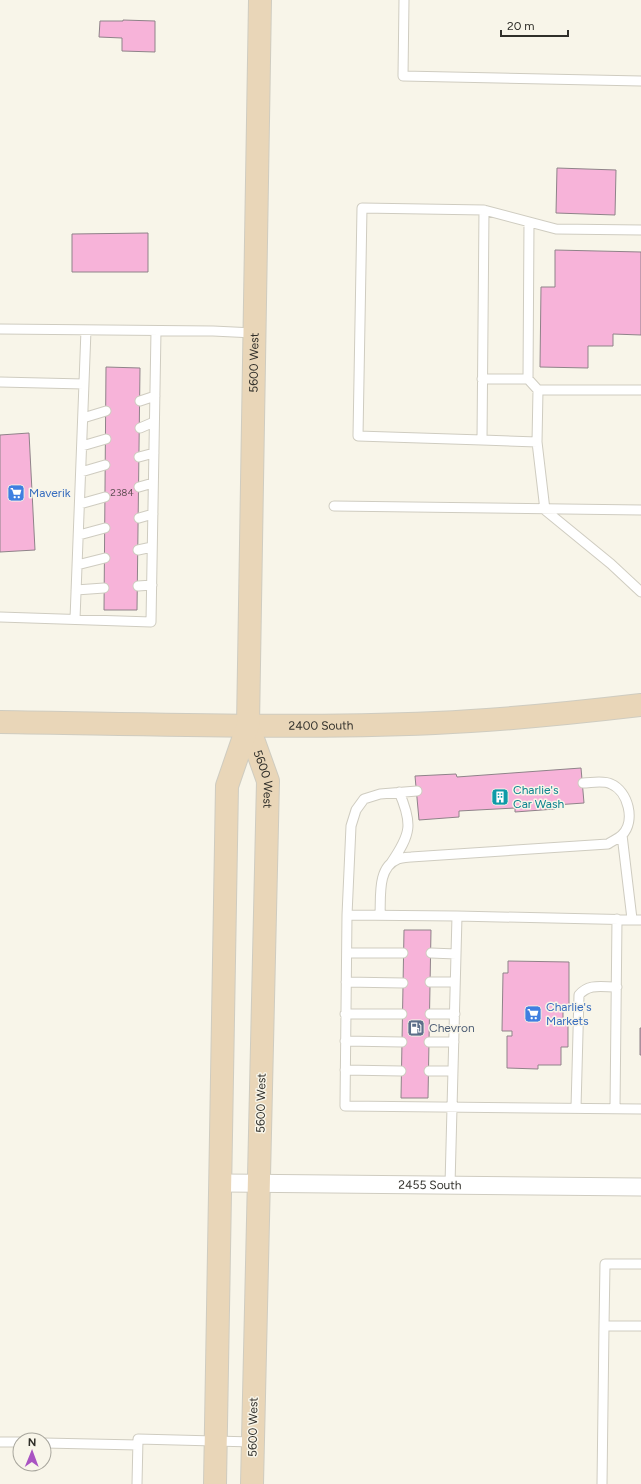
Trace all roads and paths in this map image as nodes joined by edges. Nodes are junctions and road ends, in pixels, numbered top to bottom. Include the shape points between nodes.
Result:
1 (260, 0) edge
2 (404, 0) edge
3 (641, 81) edge
4 (484, 210) junction
5 (529, 222) junction
6 (641, 230) edge
7 (0, 329) edge
8 (86, 330) junction
9 (156, 332) junction
10 (254, 333) junction
11 (482, 379) junction
12 (528, 379) junction
13 (0, 382) edge
14 (84, 384) junction
15 (538, 390) junction
16 (641, 390) edge
17 (155, 396) junction
18 (140, 401) dead end
19 (106, 411) dead end
20 (83, 418) junction
21 (154, 422) junction
22 (140, 428) dead end
23 (106, 439) dead end
24 (482, 440) junction
25 (536, 442) junction
26 (82, 446) junction
27 (154, 453) junction
28 (139, 457) dead end
29 (105, 465) dead end
30 (81, 472) junction
31 (153, 483) junction
32 (139, 487) dead end
33 (105, 497) dead end
34 (80, 504) junction
35 (334, 506) dead end
36 (545, 510) junction
37 (641, 510) edge
38 (153, 514) junction
39 (138, 518) dead end
40 (105, 528) dead end
41 (79, 535) junction
42 (152, 547) junction
43 (138, 550) dead end
44 (105, 558) dead end
45 (77, 565) junction
46 (152, 585) junction
47 (138, 586) dead end
48 (104, 588) dead end
49 (76, 590) junction
50 (641, 592) edge
51 (0, 617) edge
52 (75, 619) junction
53 (641, 705) edge
54 (0, 722) edge
55 (248, 725) junction
56 (583, 783) dead end
57 (417, 791) dead end
58 (399, 792) junction
59 (622, 835) junction
60 (389, 866) junction
61 (347, 915) junction
62 (380, 915) junction
63 (457, 916) junction
64 (617, 919) junction
65 (637, 919) edge
66 (347, 953) junction
67 (403, 953) dead end
68 (431, 953) dead end
69 (456, 954) junction
70 (346, 982) junction
71 (430, 982) dead end
72 (456, 982) junction
73 (403, 983) dead end
74 (617, 988) junction
75 (345, 1014) junction
76 (402, 1014) dead end
77 (430, 1014) dead end
78 (455, 1014) junction
79 (345, 1041) junction
80 (402, 1042) dead end
81 (429, 1042) dead end
82 (454, 1042) junction
83 (345, 1070) junction
84 (401, 1071) dead end
85 (429, 1071) dead end
86 (453, 1071) junction
87 (452, 1108) junction
88 (576, 1108) junction
89 (615, 1108) junction
90 (641, 1109) edge
91 (220, 1183) junction
92 (259, 1183) junction
93 (450, 1185) junction
94 (641, 1187) edge
95 (641, 1264) edge
96 (604, 1326) junction
97 (641, 1326) edge
98 (215, 1441) junction
99 (0, 1442) edge
100 (12, 1442) edge
101 (253, 1442) junction
102 (52, 1443) edge
103 (138, 1445) junction
104 (137, 1484) edge
105 (215, 1484) edge
106 (252, 1484) edge
107 (602, 1484) edge

1 - 10 main road, 5600 West
2 - 3 lane via 403,76
4 - 5 lane
4 - 11 lane
4 - 24 lane via 362,208 358,436
5 - 6 lane via 556,229
5 - 12 lane
7 - 8 lane
8 - 9 lane
8 - 14 lane
9 - 10 lane
9 - 17 lane
10 - 55 main road, 5600 West
11 - 12 lane
11 - 24 lane
12 - 15 lane
13 - 14 lane
14 - 20 lane
15 - 16 lane
15 - 25 lane
17 - 18 lane
17 - 21 lane
19 - 20 lane
20 - 26 lane
21 - 22 lane
21 - 27 lane
23 - 26 lane
24 - 25 lane
25 - 36 lane
26 - 30 lane
27 - 28 lane
27 - 31 lane
29 - 30 lane
30 - 34 lane
31 - 32 lane
31 - 38 lane
33 - 34 lane
34 - 41 lane
35 - 36 lane
36 - 37 lane
36 - 50 lane
38 - 39 lane
38 - 42 lane
40 - 41 lane
41 - 45 lane
42 - 43 lane
42 - 46 lane
44 - 45 lane
45 - 49 lane
46 - 47 lane
46 - 52 lane via 151,622
48 - 49 lane
49 - 52 lane
51 - 52 lane
53 - 55 main road, 2400 South via 436,723
54 - 55 main road, 2400 South
55 - 91 main road, 5600 West via 227,786
55 - 92 main road, 5600 West via 268,781
56 - 59 lane via 611,784 620,791 628,802 629,814
57 - 58 lane
58 - 60 lane via 407,812 408,831 402,847
58 - 61 lane via 364,799 356,810 351,826
59 - 60 lane via 608,844 411,856 398,859
59 - 65 lane
60 - 62 lane via 382,881
61 - 62 lane
61 - 66 lane
62 - 63 lane
63 - 64 lane
63 - 69 lane
64 - 65 lane
64 - 74 lane
66 - 67 lane
66 - 70 lane
68 - 69 lane
69 - 72 lane
70 - 73 lane
70 - 75 lane
71 - 72 lane
72 - 78 lane
74 - 88 lane via 593,987 585,989 579,995
74 - 89 lane
75 - 76 lane
75 - 79 lane
77 - 78 lane
78 - 82 lane
79 - 80 lane
79 - 83 lane
81 - 82 lane
82 - 86 lane
83 - 84 lane
83 - 87 lane via 344,1106
85 - 86 lane
86 - 87 lane
87 - 88 lane
87 - 93 lane
88 - 89 lane
89 - 90 lane
91 - 92 street, 2455 South
91 - 98 main road, 5600 West
92 - 93 street, 2455 South
92 - 101 main road, 5600 West
93 - 94 street, 2455 South
95 - 96 lane via 605,1264
96 - 97 lane
96 - 107 lane
98 - 101 lane
98 - 103 lane via 138,1439
98 - 105 main road, 5600 West
99 - 100 lane
101 - 106 main road, 5600 West
102 - 103 lane
103 - 104 lane

